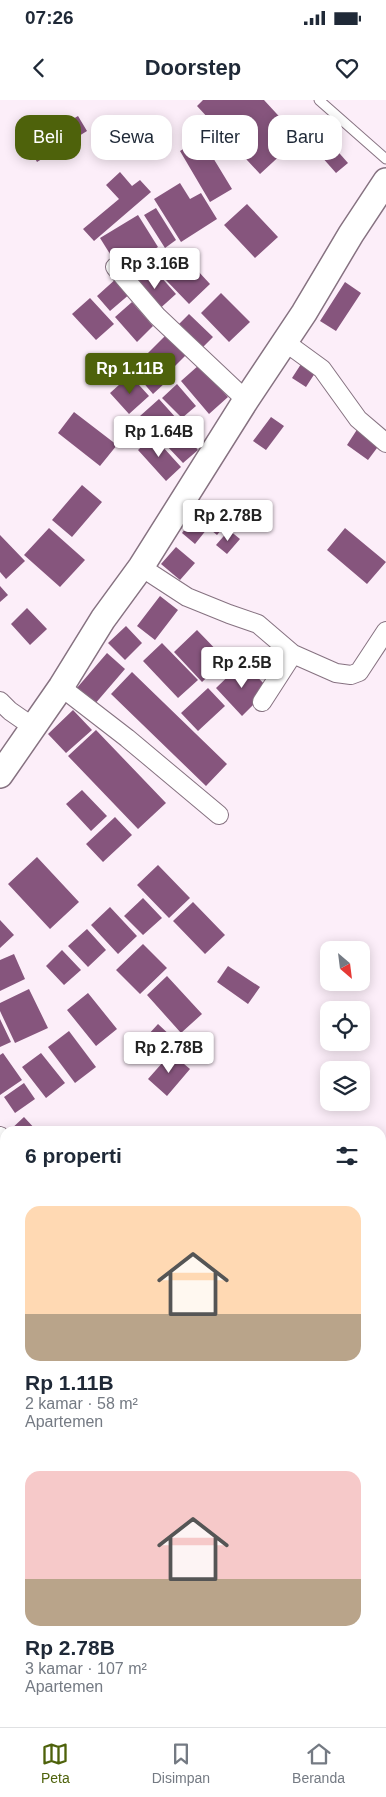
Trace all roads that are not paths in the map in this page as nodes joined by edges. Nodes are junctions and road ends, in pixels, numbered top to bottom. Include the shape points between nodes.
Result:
1 (320, 100) edge
2 (386, 159) edge
3 (386, 181) edge
4 (115, 267) dead end
5 (285, 342) junction
6 (246, 400) junction
7 (386, 442) edge
8 (141, 567) junction
9 (386, 631) edge
10 (294, 654) junction
11 (61, 687) junction
12 (0, 701) edge
13 (262, 702) dead end
14 (33, 727) junction
15 (0, 775) edge
16 (219, 815) dead end

1 - 2 lane
3 - 5 street
4 - 6 street via 156,316
5 - 6 street
5 - 7 street via 322,369 358,419
6 - 8 street
8 - 10 street via 187,597 258,624
8 - 11 street via 103,619
9 - 10 street via 359,672 351,675 336,673
10 - 13 street
11 - 14 street
11 - 16 street
12 - 14 street
14 - 15 street

